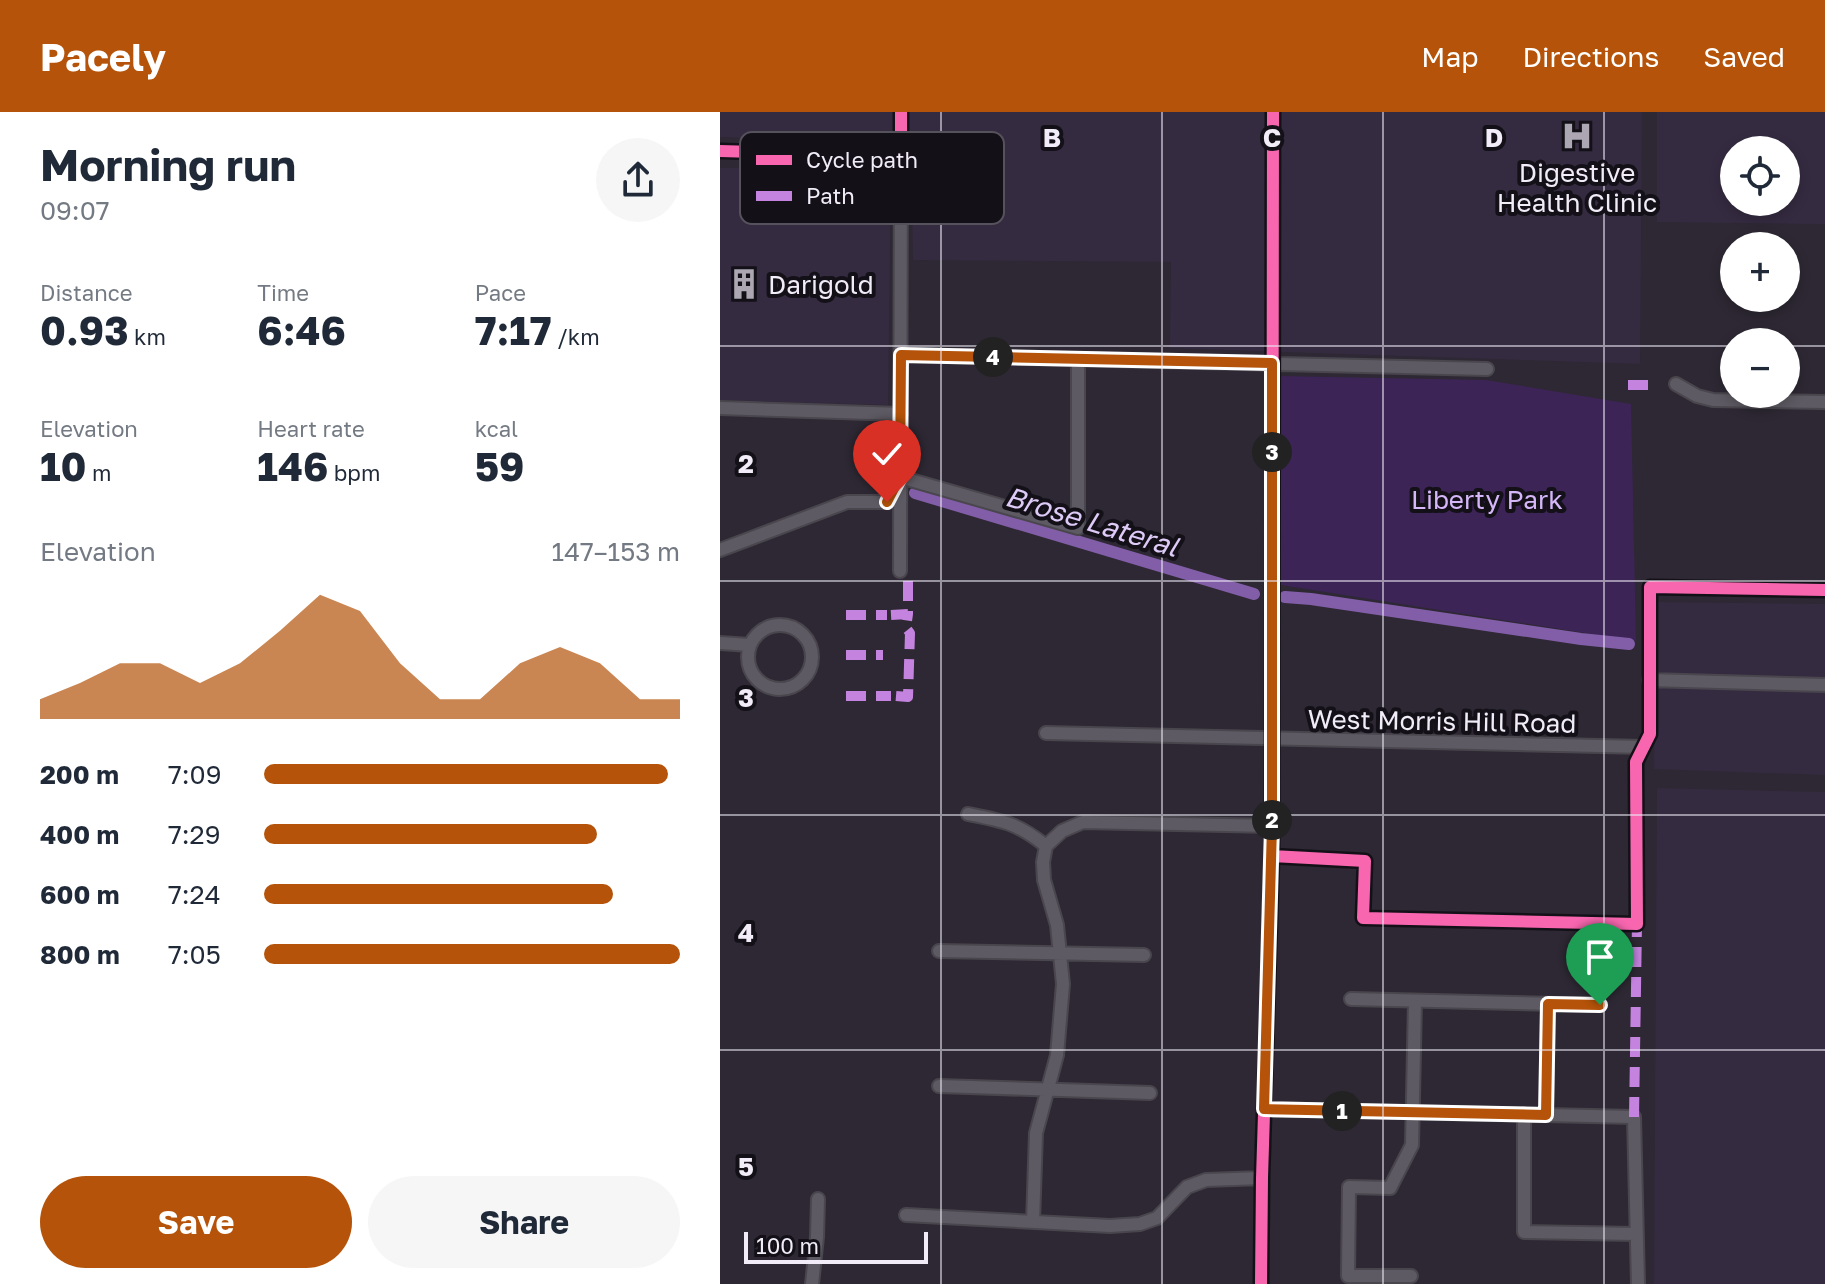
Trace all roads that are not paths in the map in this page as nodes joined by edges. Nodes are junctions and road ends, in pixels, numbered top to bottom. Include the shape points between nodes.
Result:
1 (1273, 112) edge
2 (720, 151) edge
3 (740, 152) edge
4 (901, 224) edge
5 (901, 355) junction
6 (1078, 359) junction
7 (1272, 363) junction
8 (1487, 369) dead end
9 (1676, 384) dead end
10 (1825, 402) edge
11 (720, 408) edge
12 (901, 414) junction
13 (900, 477) junction
14 (720, 550) edge
15 (900, 571) dead end
16 (1825, 590) edge
17 (720, 643) edge
18 (750, 645) junction
19 (1649, 680) junction
20 (1825, 685) edge
21 (1046, 733) dead end
22 (1273, 739) junction
23 (1644, 747) junction
24 (968, 814) dead end
25 (1272, 826) junction
26 (1046, 846) junction
27 (1272, 856) junction
28 (939, 951) dead end
29 (1061, 953) junction
30 (1144, 955) dead end
31 (1351, 999) dead end
32 (1415, 1001) junction
33 (1548, 1004) junction
34 (1600, 1005) dead end
35 (939, 1086) dead end
36 (1047, 1089) junction
37 (1150, 1093) dead end
38 (1264, 1109) junction
39 (1414, 1112) junction
40 (1524, 1114) junction
41 (1546, 1115) junction
42 (1262, 1178) junction
43 (818, 1199) dead end
44 (906, 1215) dead end
45 (1033, 1222) junction
46 (1636, 1234) junction
47 (1411, 1276) dead end
48 (812, 1284) edge
49 (1261, 1284) edge
50 (1638, 1284) edge

1 - 7 street
2 - 3 street
4 - 5 street
5 - 6 street
5 - 12 street
6 - 7 street
6 - 13 street via 1078,528
7 - 8 street
7 - 22 street
9 - 10 street via 1713,400
11 - 12 street
12 - 13 street
13 - 14 street via 887,502 847,502
13 - 15 street
16 - 19 street via 1650,587
17 - 18 street
18 - 18 street via 749,666 761,683 781,689 807,674 810,644 795,628 774,625
19 - 20 street
19 - 23 street via 1650,734
21 - 22 street, West Morris Hill Road
22 - 23 street, West Morris Hill Road
22 - 25 street
23 - 27 street via 1636,762 1637,924 1363,918 1365,861
24 - 26 street via 1007,822
25 - 26 street via 1083,822
25 - 27 street
26 - 29 street via 1044,880
27 - 38 street
28 - 29 street
29 - 30 street
29 - 36 street via 1061,1020
31 - 32 street
32 - 33 street
32 - 39 street
33 - 34 street
33 - 41 street
35 - 36 street
36 - 37 street
36 - 45 street via 1036,1133
38 - 39 street
38 - 42 street
39 - 40 street
39 - 47 street via 1412,1145 1390,1188 1349,1187 1348,1276
40 - 41 street
40 - 46 street via 1524,1232
41 - 46 street via 1634,1117
42 - 45 street via 1215,1179 1187,1187 1157,1218 1140,1224
42 - 49 street
43 - 48 street
44 - 45 street
46 - 50 street

